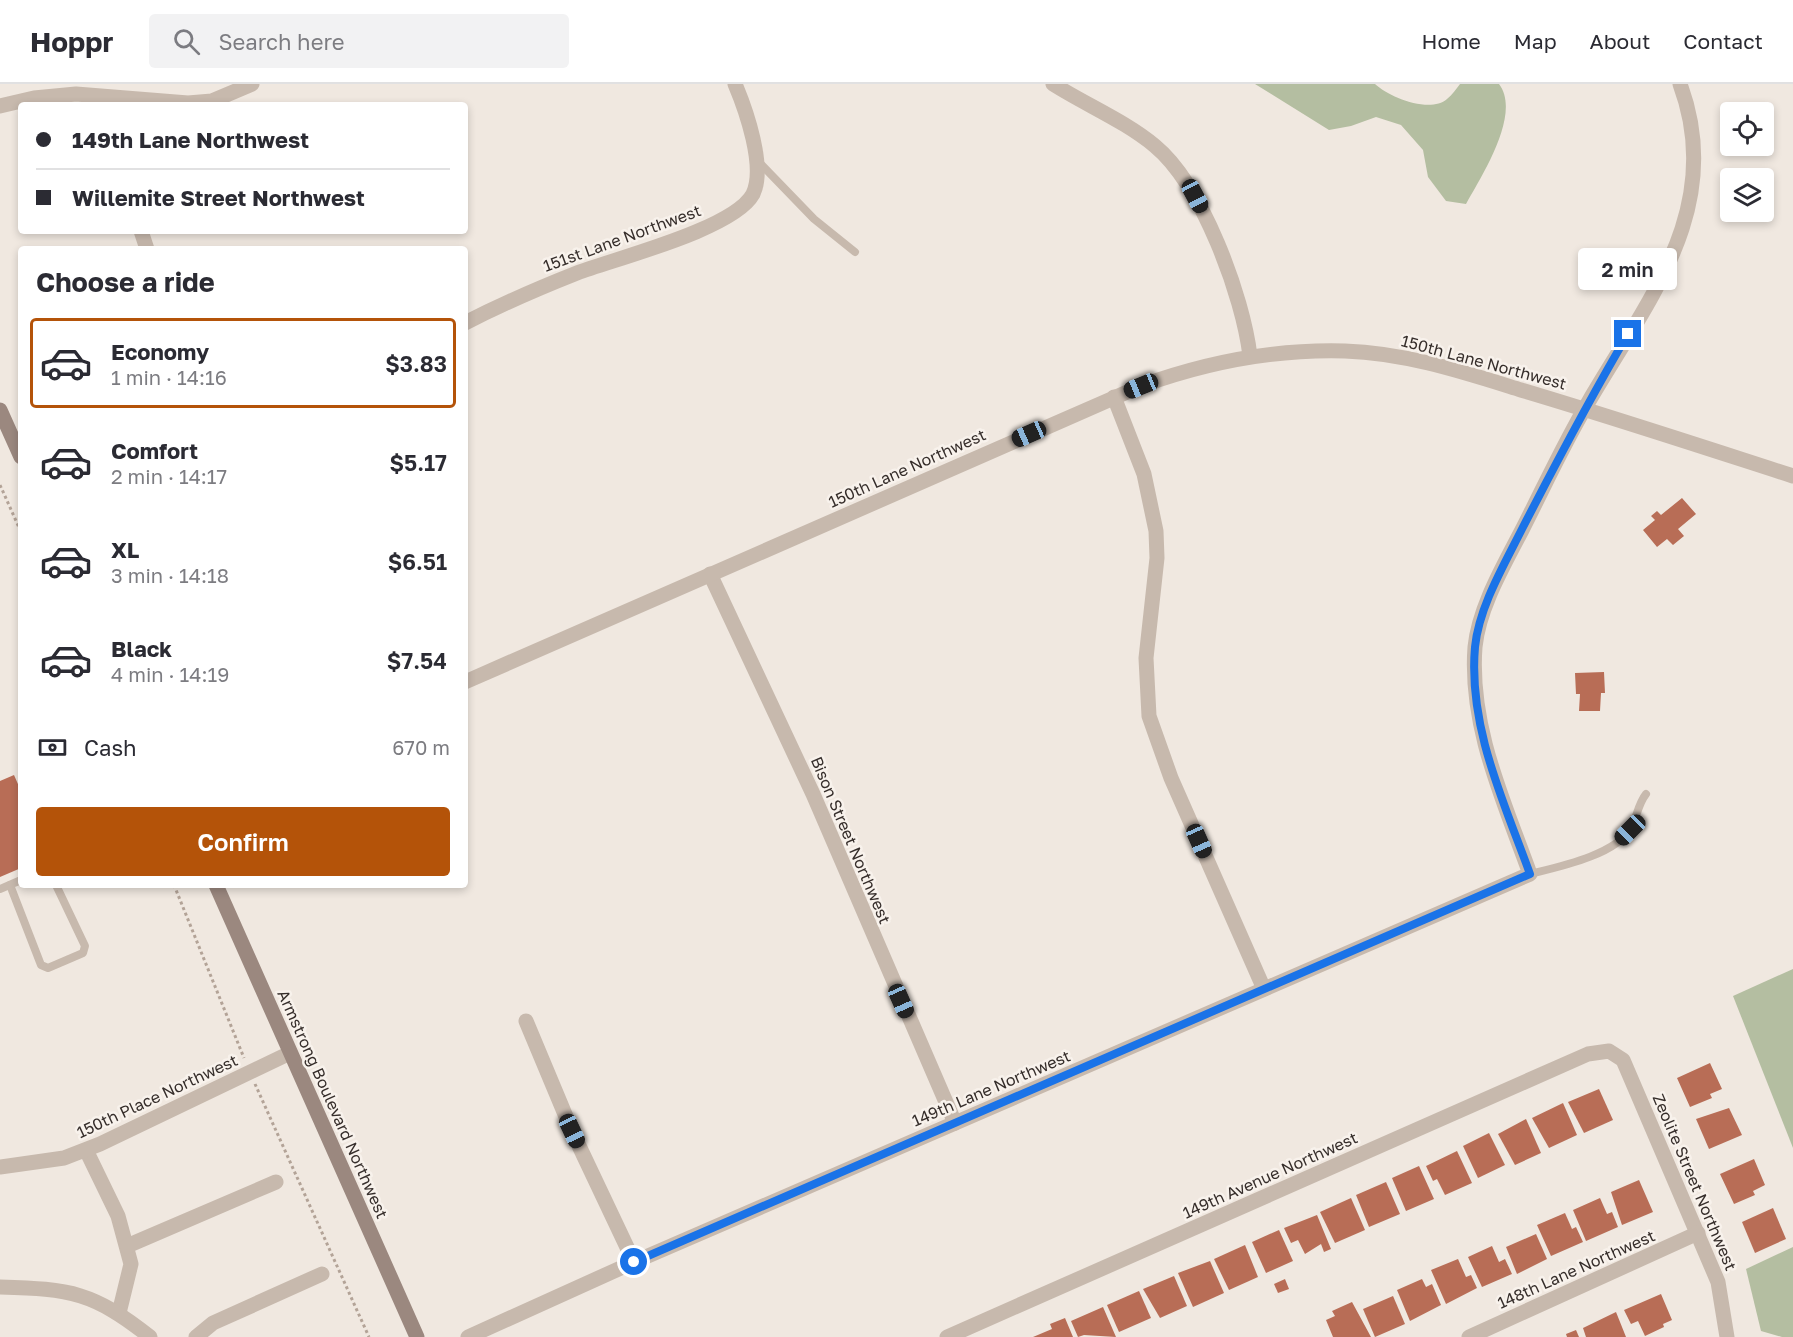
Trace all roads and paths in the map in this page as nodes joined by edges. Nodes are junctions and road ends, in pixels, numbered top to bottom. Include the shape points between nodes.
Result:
1 (252, 84) edge
2 (735, 84) edge
3 (1053, 84) edge
4 (1680, 84) edge
5 (18, 102) edge
6 (20, 102) edge
7 (127, 102) edge
8 (200, 102) edge
9 (0, 106) edge
10 (755, 159) junction
11 (855, 252) dead end
12 (468, 321) edge
13 (1250, 356) junction
14 (1114, 397) junction
15 (1584, 408) junction
16 (0, 410) edge
17 (18, 450) edge
18 (1793, 476) edge
19 (0, 485) edge
20 (18, 525) edge
21 (710, 574) junction
22 (468, 681) edge
23 (1646, 794) dead end
24 (1530, 874) junction
25 (18, 881) edge
26 (10, 885) junction
27 (57, 888) edge
28 (175, 888) edge
29 (217, 888) edge
30 (0, 889) edge
31 (1264, 989) junction
32 (526, 1021) dead end
33 (1609, 1051) joint
34 (290, 1053) junction
35 (250, 1072) junction
36 (955, 1123) junction
37 (86, 1150) junction
38 (0, 1167) edge
39 (276, 1182) dead end
40 (1698, 1233) junction
41 (127, 1246) junction
42 (634, 1262) junction
43 (322, 1274) dead end
44 (0, 1287) edge
45 (119, 1313) junction
46 (150, 1337) edge
47 (196, 1337) edge
48 (369, 1337) edge
49 (417, 1337) edge
50 (468, 1337) edge
51 (946, 1337) edge
52 (1469, 1337) edge
53 (1727, 1337) edge

1 - 8 street
2 - 10 street, 151st Lane Northwest via 743,102
3 - 13 street via 1154,145 1188,183 1218,247 1247,334
4 - 15 street via 1695,151 1686,223 1660,278
5 - 9 street
6 - 7 street via 54,95
10 - 11 lane via 814,219
10 - 12 street, 151st Lane Northwest via 758,177 745,206 703,230 558,281
13 - 14 street, 150th Lane Northwest via 1188,370
13 - 15 street, 150th Lane Northwest via 1345,351 1401,357
14 - 21 street, 150th Lane Northwest
14 - 31 street via 1144,474 1156,531 1157,558 1146,657 1149,716 1171,778
15 - 18 street, 150th Lane Northwest
15 - 24 street via 1510,552 1483,614 1475,646 1482,736
16 - 17 main road
19 - 20 path
21 - 22 street, 150th Lane Northwest
21 - 36 street, Bison Street Northwest via 813,794
23 - 24 lane via 1630,830 1619,841 1587,858
24 - 31 street, 149th Lane Northwest
25 - 26 lane
26 - 27 lane via 41,965 48,968 83,953 85,946
26 - 30 lane
28 - 35 path
29 - 34 main road, Armstrong Boulevard Northwest
31 - 36 street, 149th Lane Northwest
32 - 42 street via 572,1131
33 - 40 street, Zeolite Street Northwest via 1623,1060
33 - 51 street, 149th Avenue Northwest via 1588,1054
34 - 35 street, 150th Place Northwest
34 - 49 main road, Armstrong Boulevard Northwest
35 - 37 street, 150th Place Northwest
35 - 48 path
36 - 42 street, 149th Lane Northwest
37 - 38 street, 150th Place Northwest via 56,1160
37 - 41 street via 118,1215
39 - 41 street
40 - 52 street, 148th Lane Northwest
40 - 53 street, Zeolite Street Northwest via 1718,1282
41 - 45 street via 131,1264
42 - 50 street, 149th Lane Northwest
43 - 47 street via 213,1323
44 - 45 street via 77,1293
45 - 46 street

